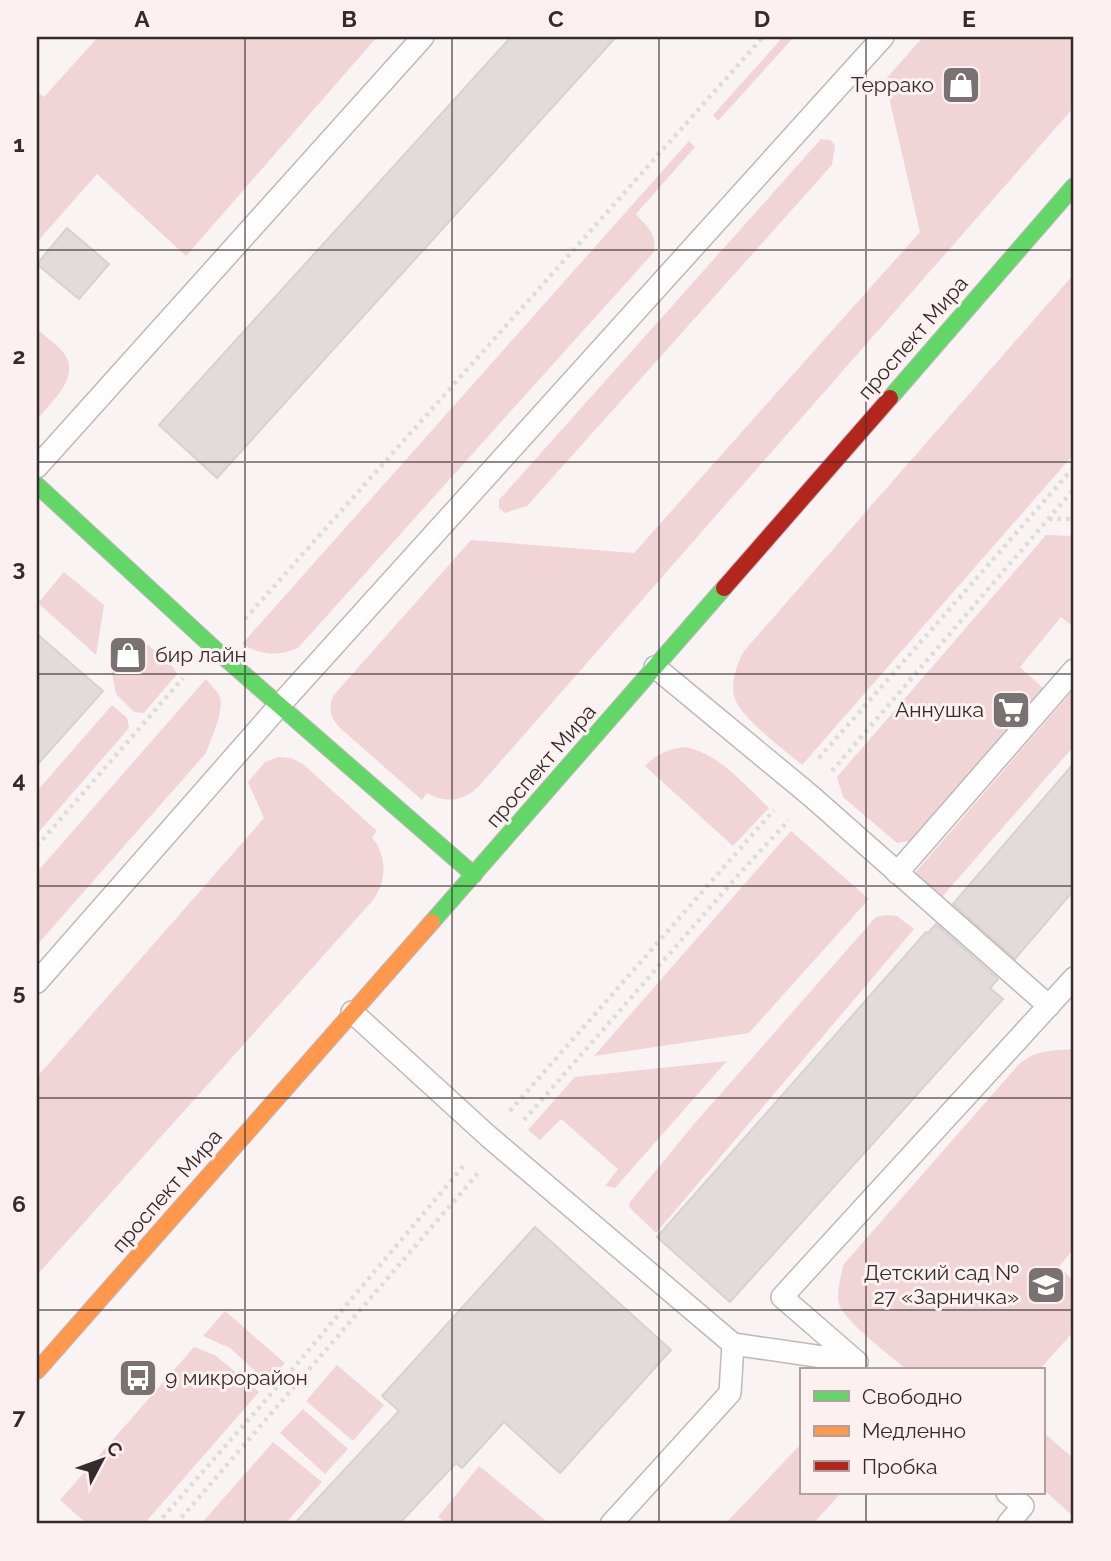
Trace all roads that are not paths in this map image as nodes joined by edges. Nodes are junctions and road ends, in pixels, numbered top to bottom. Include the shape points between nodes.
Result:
1 (423, 37) edge
2 (883, 37) edge
3 (1074, 186) edge
4 (37, 467) edge
5 (37, 485) edge
6 (655, 667) junction
7 (1074, 670) edge
8 (279, 706) junction
9 (897, 873) junction
10 (474, 875) junction
11 (1074, 978) edge
12 (37, 982) edge
13 (1049, 1006) junction
14 (352, 1012) junction
15 (733, 1345) junction
16 (862, 1366) edge
17 (37, 1371) edge
18 (1008, 1494) edge
19 (611, 1524) edge
20 (1008, 1524) edge

1 - 4 lane
2 - 8 lane
3 - 6 main road, проспект Мира
5 - 8 main road
6 - 9 lane
6 - 10 main road, проспект Мира
7 - 9 lane
8 - 10 main road
8 - 12 lane
9 - 13 lane
10 - 14 main road, проспект Мира
11 - 13 lane
13 - 16 lane via 782,1297
14 - 15 lane via 494,1141
14 - 17 main road, проспект Мира
15 - 16 lane
15 - 19 lane via 730,1392
18 - 20 lane via 1023,1506

